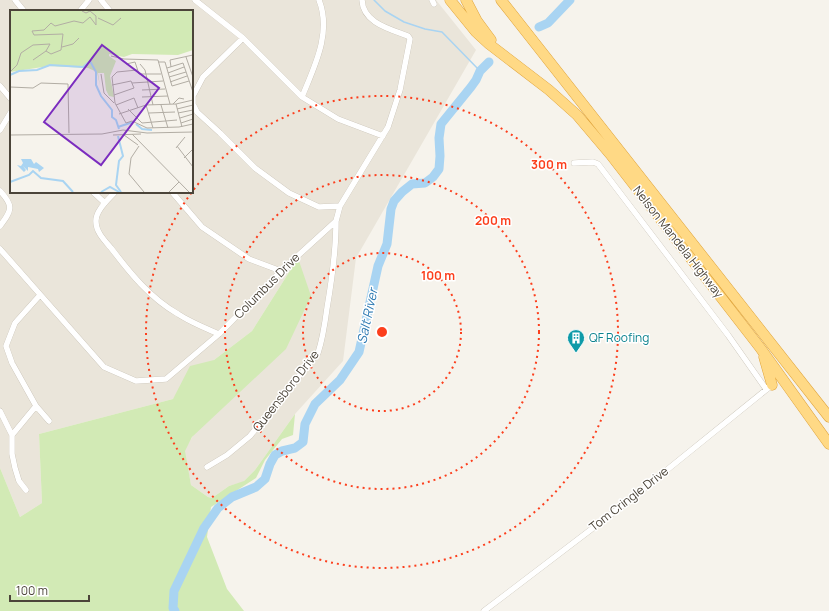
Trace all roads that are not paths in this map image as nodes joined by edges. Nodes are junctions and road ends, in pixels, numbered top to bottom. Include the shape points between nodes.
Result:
1 (15, 0) edge
2 (89, 0) edge
3 (101, 0) edge
4 (195, 0) edge
5 (319, 0) edge
6 (362, 0) edge
7 (450, 0) edge
8 (466, 0) edge
9 (501, 0) edge
10 (509, 0) edge
11 (23, 10) edge
12 (81, 10) edge
13 (109, 10) edge
14 (525, 30) junction
15 (243, 38) junction
16 (508, 58) junction
17 (0, 86) edge
18 (10, 98) edge
19 (302, 98) junction
20 (10, 114) edge
21 (0, 130) edge
22 (383, 136) junction
23 (574, 163) dead end
24 (0, 191) edge
25 (94, 193) edge
26 (114, 193) edge
27 (173, 193) edge
28 (105, 203) junction
29 (340, 206) junction
30 (336, 221) junction
31 (0, 226) edge
32 (0, 250) edge
33 (280, 271) junction
34 (40, 295) junction
35 (218, 334) junction
36 (0, 343) edge
37 (6, 346) junction
38 (761, 349) junction
39 (769, 387) junction
40 (36, 406) junction
41 (0, 411) edge
42 (829, 417) edge
43 (49, 422) dead end
44 (12, 435) junction
45 (829, 444) edge
46 (207, 467) dead end
47 (26, 490) dead end
48 (484, 611) edge

1 - 11 street
2 - 12 street
3 - 13 street
4 - 15 street
5 - 19 street via 323,10 324,33 317,60
6 - 22 street via 366,14 384,28 410,39 400,90
7 - 16 highway via 476,32
8 - 16 highway via 480,26
9 - 14 highway
10 - 14 highway
14 - 42 highway, Nelson Mandela Highway
15 - 19 street
15 - 29 street via 203,77 193,96 197,112 255,168 289,193 319,207
16 - 38 highway, Nelson Mandela Highway via 577,114
17 - 18 street
19 - 22 street via 338,119
20 - 21 street
22 - 29 street
23 - 39 street via 598,164
24 - 31 street via 11,206 9,214
25 - 28 street
26 - 28 street
27 - 33 street via 202,228 249,259
28 - 35 street via 95,221 96,227 125,266 153,296 177,314
29 - 30 street
30 - 33 street, Columbus Drive
30 - 46 street, Queensboro Drive via 331,287 318,353 250,436 228,455
32 - 34 street, Columbus Drive
33 - 35 street, Columbus Drive
34 - 35 street, Columbus Drive via 104,367 136,381 166,379
34 - 37 street via 15,323
36 - 37 street
37 - 40 street via 12,363
38 - 39 highway
38 - 45 highway, Nelson Mandela Highway
39 - 48 street, Tom Cringle Drive via 631,499
40 - 43 street
40 - 44 street
41 - 44 street
44 - 47 street via 15,468 19,481

